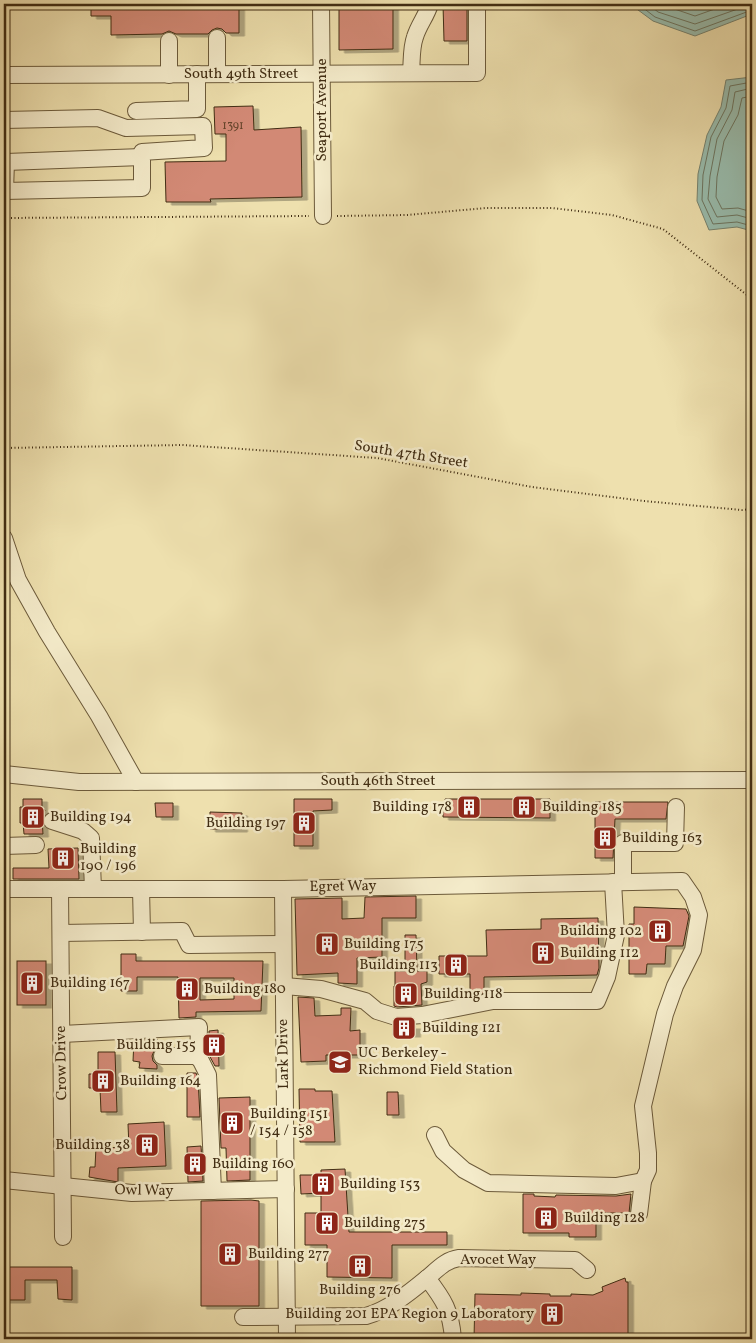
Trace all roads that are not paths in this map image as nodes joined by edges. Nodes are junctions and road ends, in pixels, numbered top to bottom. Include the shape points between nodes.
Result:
1 (321, 4) edge
2 (430, 4) edge
3 (477, 4) edge
4 (217, 38) dead end
5 (169, 41) dead end
6 (411, 73) junction
7 (169, 74) junction
8 (197, 74) junction
9 (217, 74) junction
10 (322, 74) junction
11 (4, 75) edge
12 (136, 111) dead end
13 (4, 120) edge
14 (142, 157) junction
15 (4, 191) edge
16 (322, 216) road end
17 (4, 538) edge
18 (4, 774) edge
19 (752, 780) edge
20 (136, 782) junction
21 (676, 807) dead end
22 (52, 821) dead end
23 (36, 845) dead end
24 (4, 846) edge
25 (618, 882) junction
26 (283, 888) junction
27 (4, 889) edge
28 (60, 889) junction
29 (93, 889) junction
30 (140, 889) junction
31 (142, 932) junction
32 (61, 933) junction
33 (283, 944) junction
34 (284, 986) junction
35 (62, 1034) junction
36 (162, 1056) dead end
37 (198, 1058) junction
38 (435, 1135) dead end
39 (4, 1180) edge
40 (643, 1181) junction
41 (63, 1186) junction
42 (286, 1189) junction
43 (212, 1191) junction
44 (639, 1214) dead end
45 (62, 1237) dead end
46 (587, 1270) dead end
47 (427, 1278) junction
48 (243, 1317) dead end
49 (287, 1318) junction
50 (287, 1339) edge
51 (454, 1339) edge

1 - 10 street, Seaport Avenue
2 - 6 street via 412,47
3 - 6 street, South 49th Street via 477,73
4 - 9 street
5 - 7 street
6 - 10 street, South 49th Street
7 - 8 street, South 49th Street
7 - 11 street, South 49th Street
8 - 9 street, South 49th Street
8 - 12 street via 197,109
9 - 10 street, South 49th Street
10 - 16 street, Seaport Avenue
13 - 14 street via 98,118 126,128 203,126 204,148 142,152
14 - 15 street via 6,162
14 - 15 street via 142,188
17 - 20 street via 18,580
18 - 20 street, South 46th Street via 79,782
19 - 20 street, South 46th Street
21 - 25 street via 675,843 623,843
22 - 29 street via 83,831 91,838
23 - 24 street
25 - 26 street, Egret Way
25 - 34 street via 616,935 607,977 597,1001 493,1001 422,1016 396,1017 377,1011 365,1001 321,989
25 - 40 street, Egret Way via 682,881 693,897 699,915 693,950 665,1014 643,1106 648,1153 648,1170
26 - 30 street, Egret Way
26 - 33 street, Lark Drive
27 - 28 street, Egret Way
28 - 29 street, Egret Way
28 - 32 street, Crow Drive
29 - 30 street, Egret Way
30 - 31 street
31 - 32 street
31 - 33 street via 182,931 189,945
32 - 35 street, Crow Drive
33 - 34 street, Lark Drive
34 - 42 street, Lark Drive
35 - 37 street via 199,1027
35 - 41 street, Crow Drive
36 - 37 street via 190,1055
37 - 43 street via 208,1075
38 - 40 street via 443,1151 464,1170 488,1183 616,1186
39 - 41 street, Owl Way
40 - 44 street
41 - 43 street, Owl Way via 132,1193
41 - 45 street, Crow Drive
42 - 43 street, Owl Way
42 - 49 street, Lark Drive
46 - 47 street, Avocet Way via 575,1260 460,1258 443,1264
47 - 49 street, Avocet Way via 389,1305 366,1316
47 - 51 street via 444,1300
48 - 49 street, Avocet Way
49 - 50 street, Lark Drive

